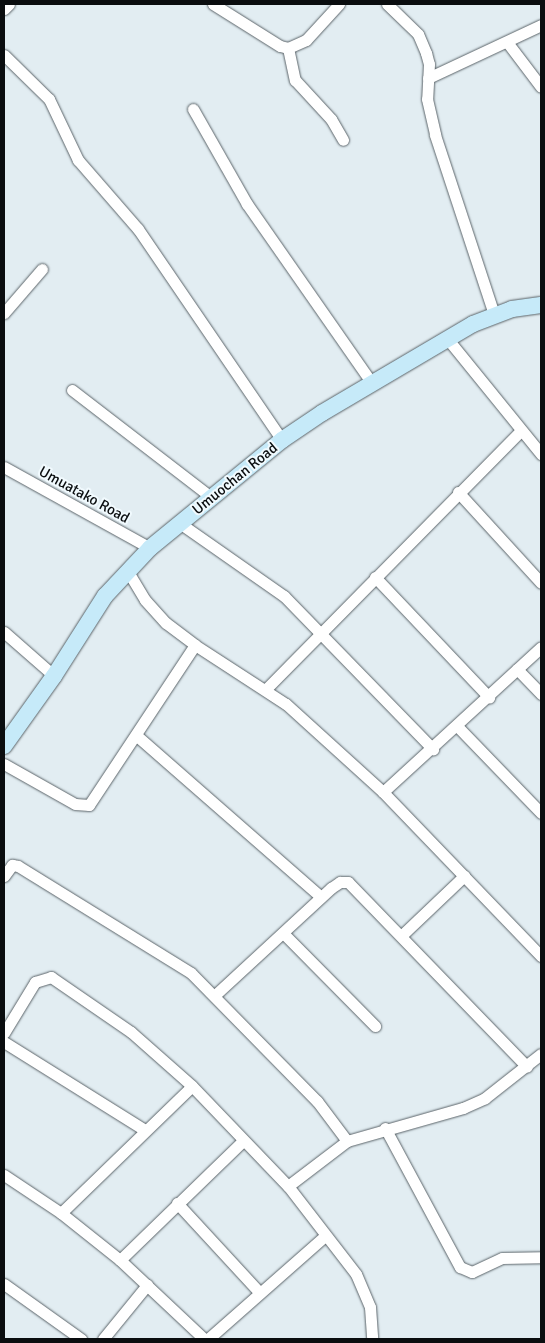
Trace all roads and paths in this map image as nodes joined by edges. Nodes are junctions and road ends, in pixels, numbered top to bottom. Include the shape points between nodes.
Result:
1 (9, 4) edge
2 (213, 4) edge
3 (339, 4) edge
4 (387, 4) edge
5 (4, 9) edge
6 (541, 25) edge
7 (507, 42) junction
8 (288, 48) junction
9 (4, 55) edge
10 (428, 78) junction
11 (541, 87) edge
12 (193, 109) dead end
13 (343, 140) dead end
14 (42, 269) dead end
15 (541, 305) edge
16 (4, 313) edge
17 (494, 314) junction
18 (446, 337) junction
19 (372, 383) junction
20 (72, 390) dead end
21 (521, 430) junction
22 (282, 440) junction
23 (541, 454) edge
24 (4, 468) edge
25 (458, 492) junction
26 (212, 498) junction
27 (180, 524) junction
28 (150, 548) junction
29 (127, 570) junction
30 (375, 577) junction
31 (541, 583) edge
32 (4, 632) edge
33 (321, 632) junction
34 (195, 645) junction
35 (541, 647) edge
36 (517, 669) junction
37 (54, 676) junction
38 (266, 689) junction
39 (541, 694) edge
40 (489, 697) junction
41 (457, 726) junction
42 (137, 736) junction
43 (4, 746) edge
44 (433, 749) junction
45 (4, 764) edge
46 (383, 792) junction
47 (541, 813) edge
48 (4, 876) edge
49 (464, 876) junction
50 (321, 897) junction
51 (282, 933) junction
52 (402, 935) junction
53 (541, 956) edge
54 (215, 995) junction
55 (375, 1026) dead end
56 (4, 1034) edge
57 (4, 1042) edge
58 (541, 1054) edge
59 (527, 1067) junction
60 (192, 1086) junction
61 (385, 1128) junction
62 (145, 1130) junction
63 (242, 1141) junction
64 (346, 1141) junction
65 (4, 1175) edge
66 (288, 1186) junction
67 (177, 1204) junction
68 (61, 1213) junction
69 (325, 1236) junction
70 (541, 1257) edge
71 (120, 1260) junction
72 (4, 1284) edge
73 (147, 1285) junction
74 (260, 1293) junction
75 (81, 1339) edge
76 (103, 1339) edge
77 (206, 1339) edge
78 (372, 1339) edge

1 - 5 street
2 - 8 street
3 - 8 street via 306,40
4 - 10 street via 418,34 429,64
6 - 7 street
7 - 10 street
7 - 11 street
8 - 13 street via 295,80 331,119
9 - 22 street via 49,99 78,160 138,229
10 - 17 street via 427,99 435,136
12 - 19 street via 247,204
14 - 16 street
15 - 17 street, Umuochan Road
17 - 18 street, Umuochan Road
18 - 19 street, Umuochan Road
18 - 21 street
19 - 22 street, Umuochan Road
20 - 26 street
21 - 23 street
21 - 25 street
22 - 26 street, Umuochan Road
24 - 28 street, Umuatako Road
25 - 30 street
25 - 31 street
26 - 27 street, Umuochan Road
27 - 28 street, Umuochan Road
27 - 33 street via 284,596
28 - 29 street, Umuochan Road
29 - 34 street via 145,600
29 - 37 street, Umuochan Road via 105,596
30 - 33 street
30 - 40 street
32 - 37 street
33 - 38 street
33 - 44 street
34 - 38 street
34 - 42 street
35 - 36 street
36 - 39 street
36 - 40 street
37 - 43 street, Umuochan Road
38 - 46 street
40 - 41 street
41 - 44 street
41 - 47 street
42 - 45 street via 88,804 82,806
42 - 50 street
44 - 46 street
46 - 49 street
48 - 54 street via 12,866 18,866 167,956
49 - 52 street
49 - 53 street
50 - 51 street
50 - 52 street via 340,882 348,882
51 - 54 street
51 - 55 street
52 - 59 street
54 - 64 street via 317,1101
56 - 60 street via 35,982 50,977 131,1032
57 - 62 street
58 - 59 street
59 - 61 street via 485,1098 463,1108
60 - 62 street
60 - 63 street
61 - 64 street
61 - 70 street via 460,1267 472,1272 502,1258
62 - 68 street
63 - 66 street
63 - 67 street
64 - 66 street
65 - 68 street
66 - 69 street
67 - 71 street
67 - 74 street
68 - 71 street
69 - 74 street
69 - 78 street via 365,1290 370,1307
71 - 73 street
72 - 75 street
73 - 76 street
73 - 77 street
74 - 77 street

